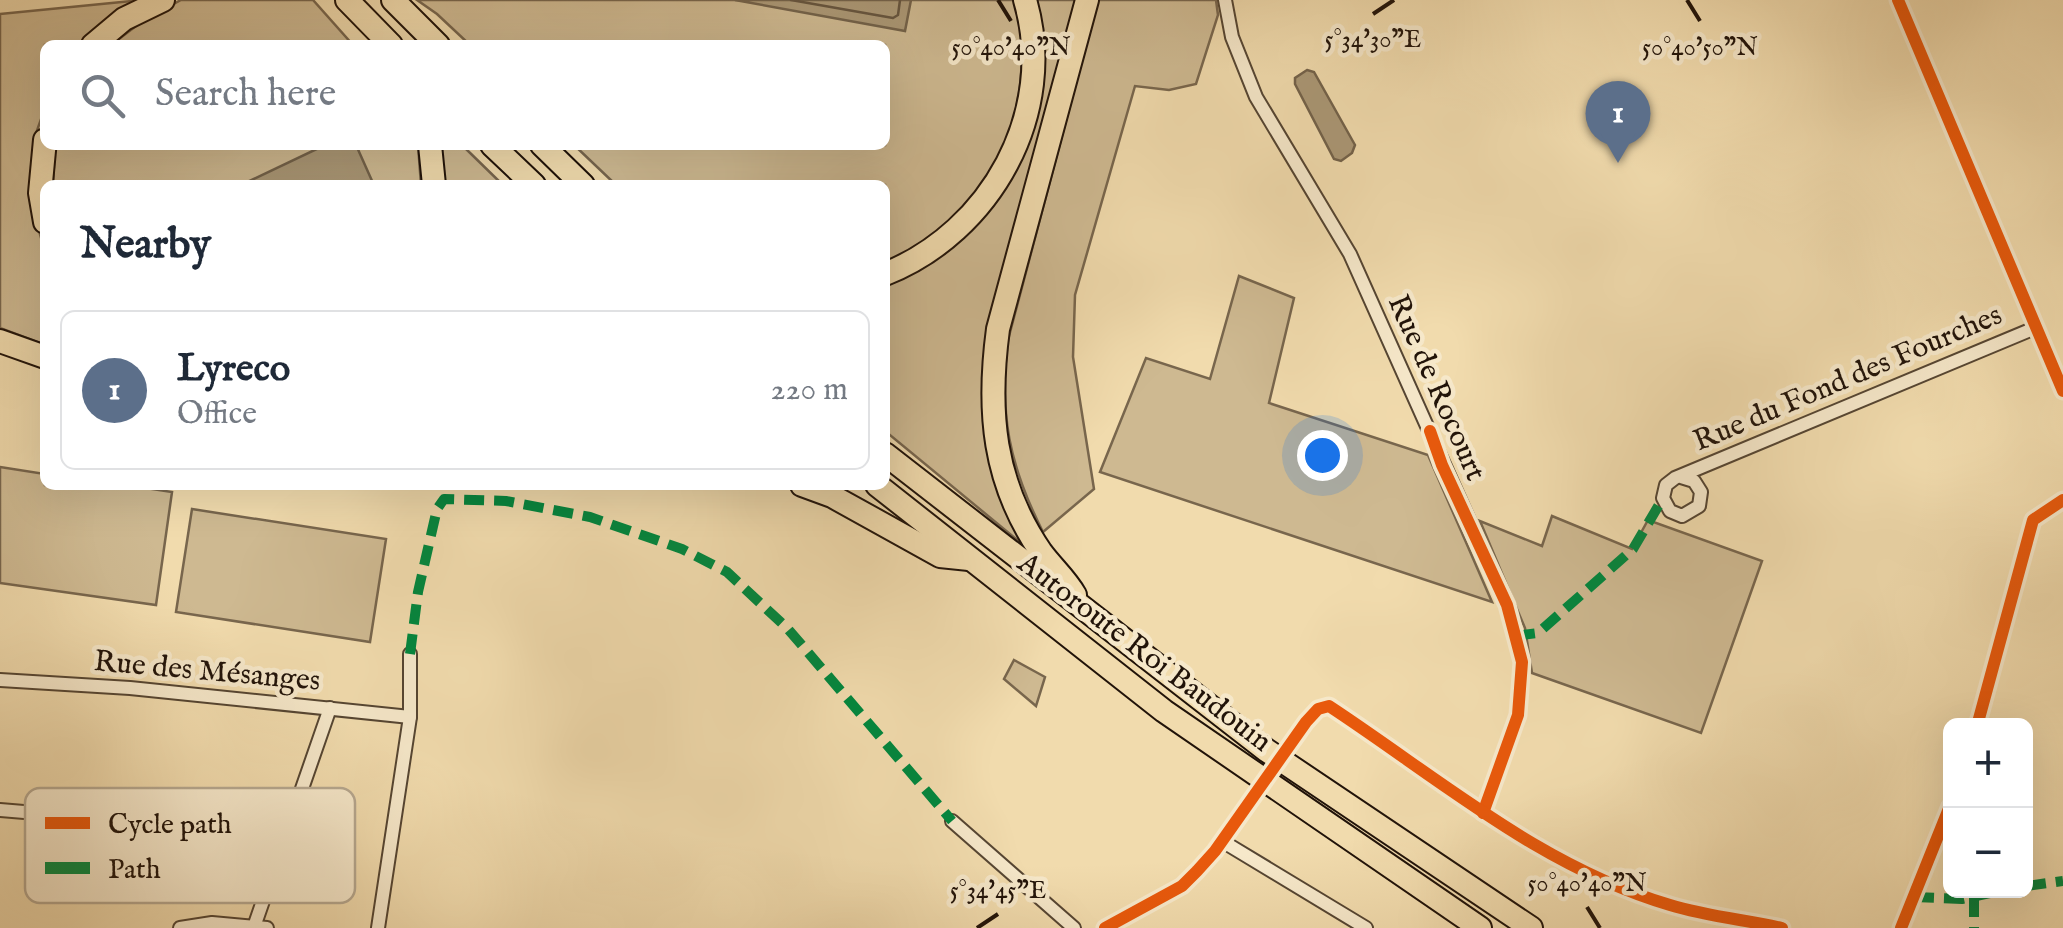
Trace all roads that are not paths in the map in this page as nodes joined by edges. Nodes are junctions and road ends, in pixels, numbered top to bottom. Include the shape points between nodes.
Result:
1 (163, 0) edge
2 (348, 0) edge
3 (393, 0) edge
4 (1025, 0) edge
5 (1087, 0) edge
6 (1225, 0) edge
7 (1898, 0) edge
8 (99, 40) edge
9 (383, 40) edge
10 (433, 40) edge
11 (44, 150) edge
12 (430, 150) edge
13 (497, 150) edge
14 (547, 150) edge
15 (41, 180) edge
16 (434, 180) edge
17 (529, 180) edge
18 (578, 180) edge
19 (890, 272) edge
20 (2035, 328) junction
21 (0, 341) edge
22 (40, 355) edge
23 (2063, 391) edge
24 (890, 458) edge
25 (1681, 477) dead end
26 (816, 490) edge
27 (883, 490) edge
28 (2063, 500) edge
29 (2033, 520) dead end
30 (968, 559) junction
31 (2009, 610) dead end
32 (1088, 614) junction
33 (410, 654) dead end
34 (0, 680) edge
35 (330, 708) junction
36 (410, 717) junction
37 (1979, 718) edge
38 (301, 788) edge
39 (1949, 808) edge
40 (0, 810) edge
41 (25, 812) edge
42 (1483, 814) junction
43 (952, 821) dead end
44 (1222, 841) junction
45 (260, 926) edge
46 (180, 928) edge
47 (378, 928) edge
48 (1074, 928) edge
49 (1105, 928) edge
50 (1366, 928) edge
51 (1480, 928) edge
52 (1531, 928) edge
53 (1782, 928) edge
54 (1901, 928) edge

1 - 8 highway
2 - 9 highway
3 - 10 highway
4 - 19 highway via 1032,86 1009,162 988,198 951,236
5 - 32 highway via 998,330 991,382 996,439 1018,510
6 - 42 street, Rue de Rocourt via 1256,97 1350,254 1507,605 1522,662 1518,715
7 - 20 street, Rue du Fond des Fourches
11 - 15 highway
12 - 16 highway
13 - 17 highway
14 - 18 highway
20 - 23 street, Rue du Fond des Fourches
20 - 25 street, Rue du Fond des Fourches
21 - 22 highway
24 - 32 highway, Autoroute Roi Baudouin
26 - 30 highway via 940,556
27 - 30 highway, Autoroute Roi Baudouin
28 - 29 street
30 - 51 highway, Autoroute Roi Baudouin via 1164,711
31 - 37 street
32 - 52 highway, Autoroute Roi Baudouin via 1266,750
33 - 36 street
34 - 35 street, Rue des Mésanges
35 - 36 street, Rue des Mésanges
35 - 38 street
36 - 47 street
39 - 54 street
40 - 41 street
42 - 44 street, bridge via 1330,706 1306,722
42 - 53 street via 1563,862 1671,906
43 - 48 street
44 - 49 street via 1182,886
44 - 50 street
45 - 46 street

